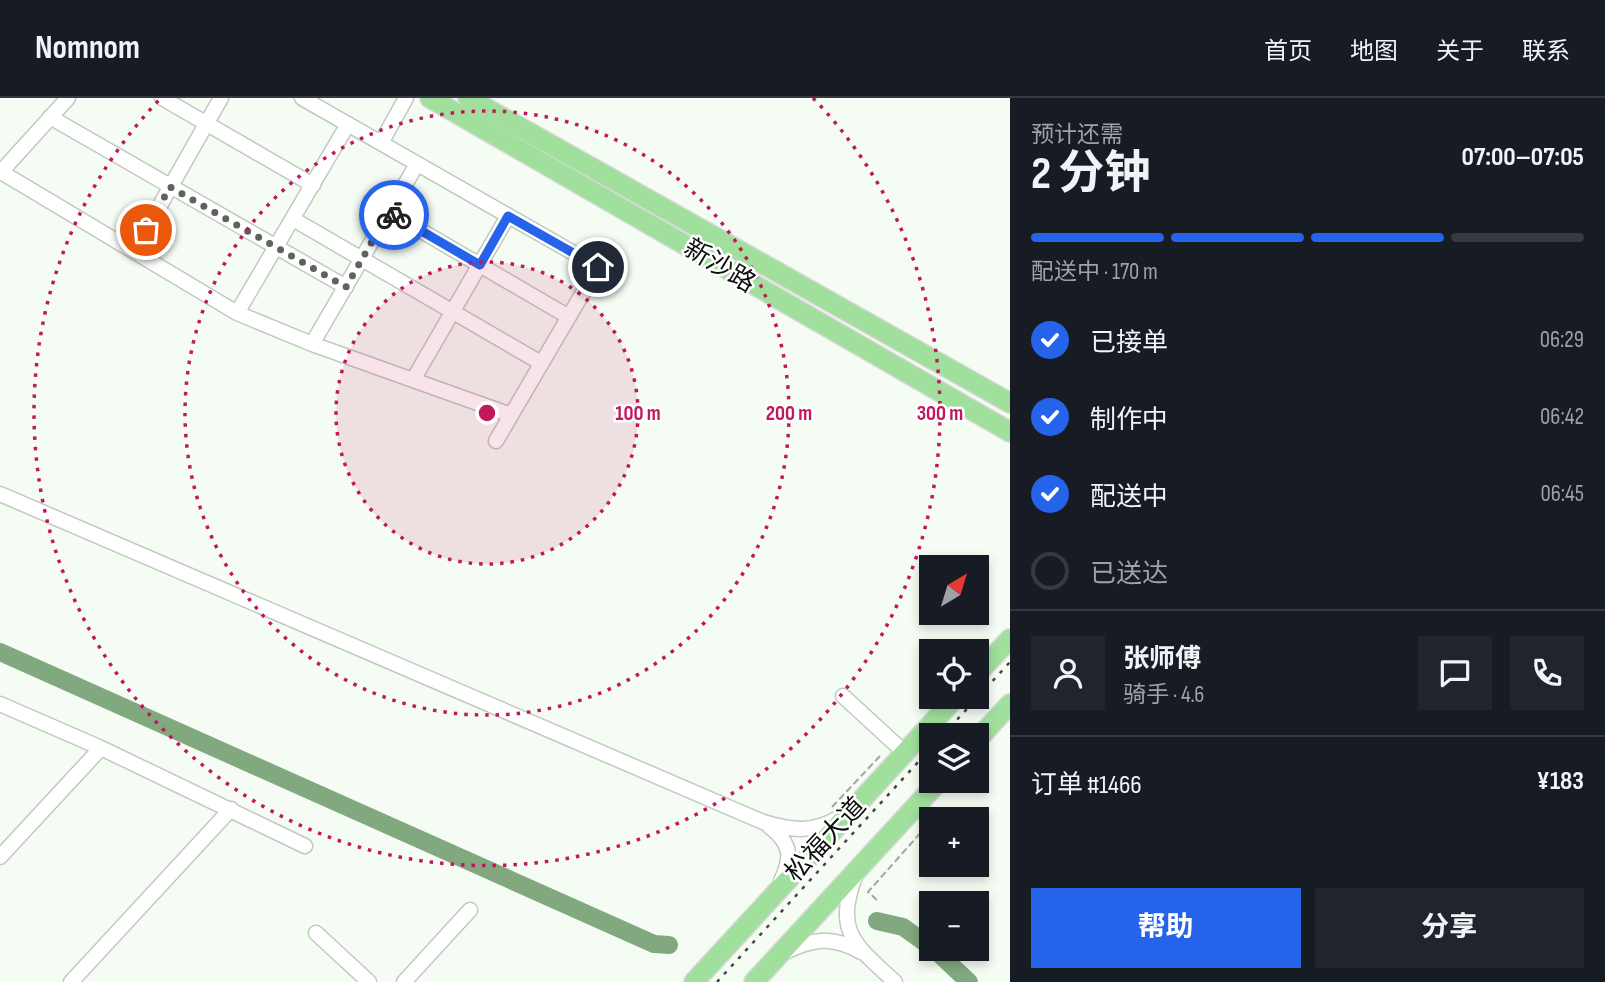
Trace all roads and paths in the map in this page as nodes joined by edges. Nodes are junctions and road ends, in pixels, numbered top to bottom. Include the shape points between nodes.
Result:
1 (68, 98) edge
2 (162, 98) edge
3 (221, 98) edge
4 (302, 98) edge
5 (406, 98) edge
6 (430, 98) edge
7 (468, 98) edge
8 (50, 117) junction
9 (206, 124) junction
10 (348, 124) junction
11 (381, 143) junction
12 (417, 164) junction
13 (0, 172) edge
14 (313, 185) junction
15 (170, 187) junction
16 (389, 212) junction
17 (508, 216) junction
18 (293, 219) junction
19 (276, 247) junction
20 (134, 251) junction
21 (362, 259) junction
22 (480, 265) junction
23 (346, 287) junction
24 (453, 312) junction
25 (237, 313) junction
26 (569, 317) junction
27 (312, 344) junction
28 (541, 363) junction
29 (414, 380) junction
30 (1010, 403) edge
31 (511, 415) junction
32 (1010, 432) edge
33 (496, 441) dead end
34 (0, 494) edge
35 (1010, 639) edge
36 (989, 662) edge
37 (843, 696) dead end
38 (0, 704) edge
39 (1010, 704) edge
40 (945, 709) edge
41 (989, 726) edge
42 (101, 748) junction
43 (905, 752) junction
44 (879, 755) dead end
45 (928, 793) edge
46 (231, 809) junction
47 (827, 811) dead end
48 (850, 812) junction
49 (763, 822) junction
50 (919, 836) edge
51 (305, 846) dead end
52 (0, 857) edge
53 (857, 871) junction
54 (774, 895) junction
55 (877, 900) dead end
56 (470, 910) dead end
57 (316, 933) dead end
58 (865, 954) junction
59 (779, 955) junction
60 (71, 982) edge
61 (369, 982) edge
62 (404, 982) edge
63 (694, 982) edge
64 (754, 982) edge
65 (895, 982) edge

1 - 8 street
2 - 9 street
3 - 9 street
4 - 10 street
5 - 11 street
6 - 32 main road, 新沙路
7 - 30 main road, 新沙路
8 - 13 street
8 - 15 street
9 - 14 street
9 - 15 street
10 - 11 street
10 - 14 street
11 - 12 street
12 - 16 street
12 - 17 street
13 - 20 street
14 - 18 street
15 - 19 street
15 - 20 street
16 - 21 street
16 - 22 street
17 - 22 street
17 - 26 street via 598,267
18 - 19 street
18 - 21 street
19 - 23 street
19 - 25 street
20 - 25 street
21 - 23 street
21 - 24 street
22 - 24 street
22 - 26 street
23 - 27 street
24 - 28 street
24 - 29 street
25 - 27 street
26 - 28 street
27 - 29 street
28 - 31 street
29 - 31 street
31 - 33 street
34 - 49 street
35 - 36 main road
37 - 43 street
38 - 42 street
39 - 41 main road
40 - 43 main road, 松福大道
42 - 46 street
42 - 52 street
43 - 48 main road, 松福大道
44 - 47 path
45 - 53 main road, 松福大道
46 - 51 street
46 - 60 street
48 - 49 street via 803,831
48 - 54 main road, 松福大道
49 - 54 street via 780,835 790,852
50 - 55 path via 868,892
53 - 58 street via 845,913 851,934
53 - 59 main road, 松福大道
54 - 63 main road, 松福大道
56 - 62 street
57 - 61 street
58 - 59 street via 844,942 817,939
58 - 65 street
59 - 64 main road, 松福大道

